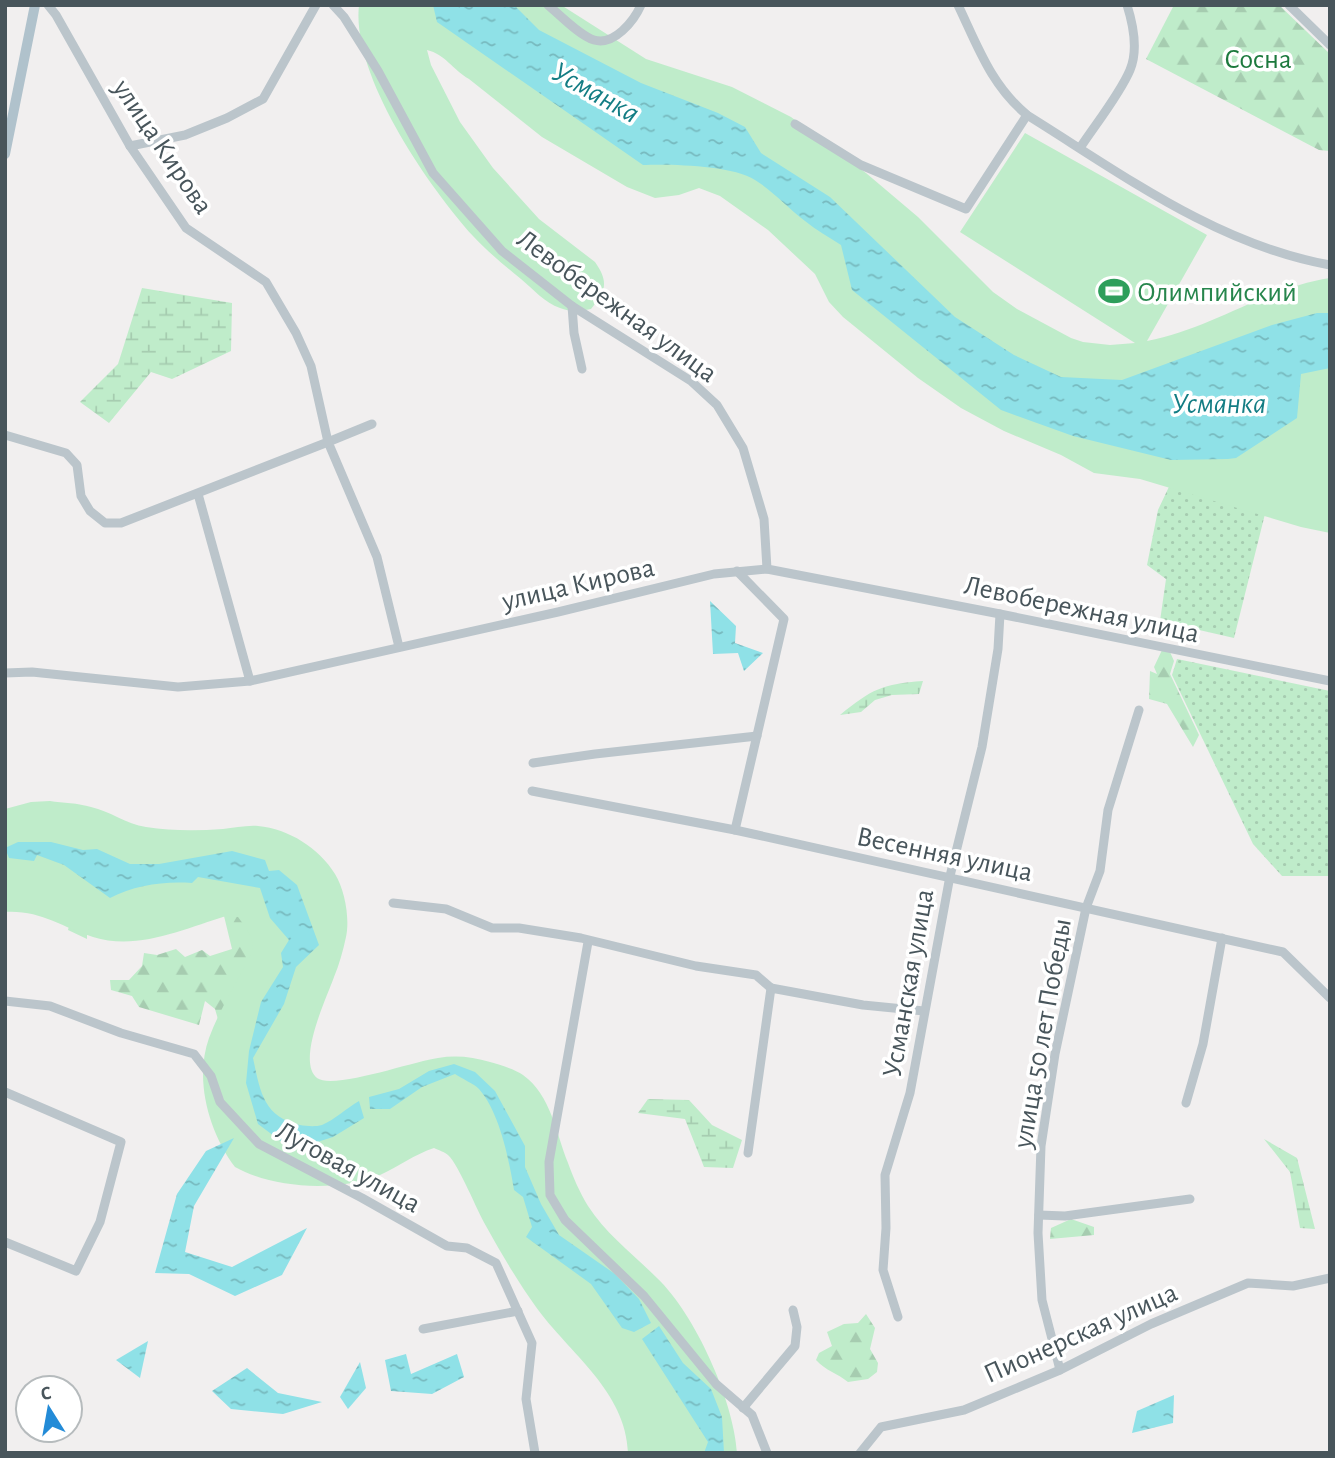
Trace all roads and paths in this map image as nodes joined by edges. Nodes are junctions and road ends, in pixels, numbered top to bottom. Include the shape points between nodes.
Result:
1 (35, 5) edge
2 (48, 5) edge
3 (316, 5) edge
4 (334, 5) edge
5 (548, 5) edge
6 (641, 5) edge
7 (958, 5) edge
8 (1127, 5) edge
9 (1289, 5) edge
10 (1330, 45) edge
11 (1027, 115) junction
12 (795, 124) dead end
13 (130, 146) junction
14 (1080, 148) junction
15 (5, 154) edge
16 (1330, 265) edge
17 (572, 306) junction
18 (582, 369) dead end
19 (372, 424) dead end
20 (5, 435) edge
21 (328, 442) junction
22 (198, 494) junction
23 (767, 569) junction
24 (737, 571) junction
25 (1000, 614) junction
26 (399, 647) junction
27 (5, 673) edge
28 (250, 681) junction
29 (1330, 681) edge
30 (1139, 710) dead end
31 (757, 736) junction
32 (533, 763) dead end
33 (532, 791) dead end
34 (735, 830) junction
35 (950, 876) junction
36 (393, 903) dead end
37 (1086, 908) junction
38 (1222, 938) junction
39 (588, 942) junction
40 (771, 988) junction
41 (1330, 998) edge
42 (5, 1001) edge
43 (924, 1011) junction
44 (5, 1092) edge
45 (1186, 1103) dead end
46 (748, 1153) dead end
47 (1190, 1199) dead end
48 (1039, 1215) junction
49 (5, 1242) edge
50 (1330, 1278) edge
51 (793, 1310) dead end
52 (518, 1311) junction
53 (898, 1317) dead end
54 (422, 1329) dead end
55 (1060, 1370) junction
56 (743, 1408) junction
57 (535, 1453) edge
58 (767, 1453) edge
59 (860, 1453) edge

1 - 15 main road
2 - 13 street, улица Кирова
3 - 13 street via 263,99 185,135
4 - 17 street, Левобережная улица via 378,71 433,173 502,251
5 - 6 street via 594,40 605,40 620,33
7 - 11 street via 994,79
8 - 14 street via 1133,40 1131,68
9 - 10 street
11 - 12 street via 966,209 861,164
11 - 14 street
13 - 21 street, улица Кирова via 186,228 266,282 311,366
14 - 16 street via 1207,225
17 - 18 street
17 - 23 street, Левобережная улица via 691,381 718,405 743,448 764,519
19 - 21 street
20 - 22 street via 66,453 77,465 81,496 90,511 106,523 121,523
21 - 22 street
21 - 26 street, улица Кирова via 377,558
22 - 28 street
23 - 24 street, улица Кирова
23 - 25 street, Левобережная улица
24 - 26 street, улица Кирова
24 - 31 street via 784,619
25 - 29 street, Левобережная улица
25 - 35 street, Усманская улица via 999,649 982,747
26 - 28 street, улица Кирова
27 - 28 street, улица Кирова via 178,687
30 - 37 street, улица 50 лет Победы via 1108,810 1100,871
31 - 32 street
31 - 34 street
33 - 34 street, Весенняя улица
34 - 35 street, Весенняя улица
35 - 37 street, Весенняя улица
35 - 43 street, Усманская улица
36 - 39 street via 446,909 492,928 519,928
37 - 38 street, Весенняя улица
37 - 48 street, улица 50 лет Победы via 1055,1054 1041,1146
38 - 41 street, Весенняя улица via 1283,952
38 - 45 street via 1203,1044
39 - 40 street via 756,975
39 - 56 street via 549,1162 550,1195 565,1220 644,1296 716,1384
40 - 43 street
40 - 46 street
42 - 52 street, Луговая улица via 50,1006 194,1054 211,1076 220,1102 259,1144 447,1246 467,1248 496,1263
43 - 53 street, Усманская улица via 910,1093 885,1175 883,1270
44 - 49 street via 121,1142 100,1222 76,1271
47 - 48 street via 1065,1216
48 - 55 street, улица 50 лет Победы via 1042,1300
50 - 55 street, Пионерская улица via 1293,1286 1248,1283 1151,1324
51 - 56 street via 797,1327 794,1346
52 - 54 street
52 - 57 street, Луговая улица via 532,1343 526,1399
55 - 59 street, Пионерская улица via 964,1410 881,1427
56 - 58 street via 752,1415

